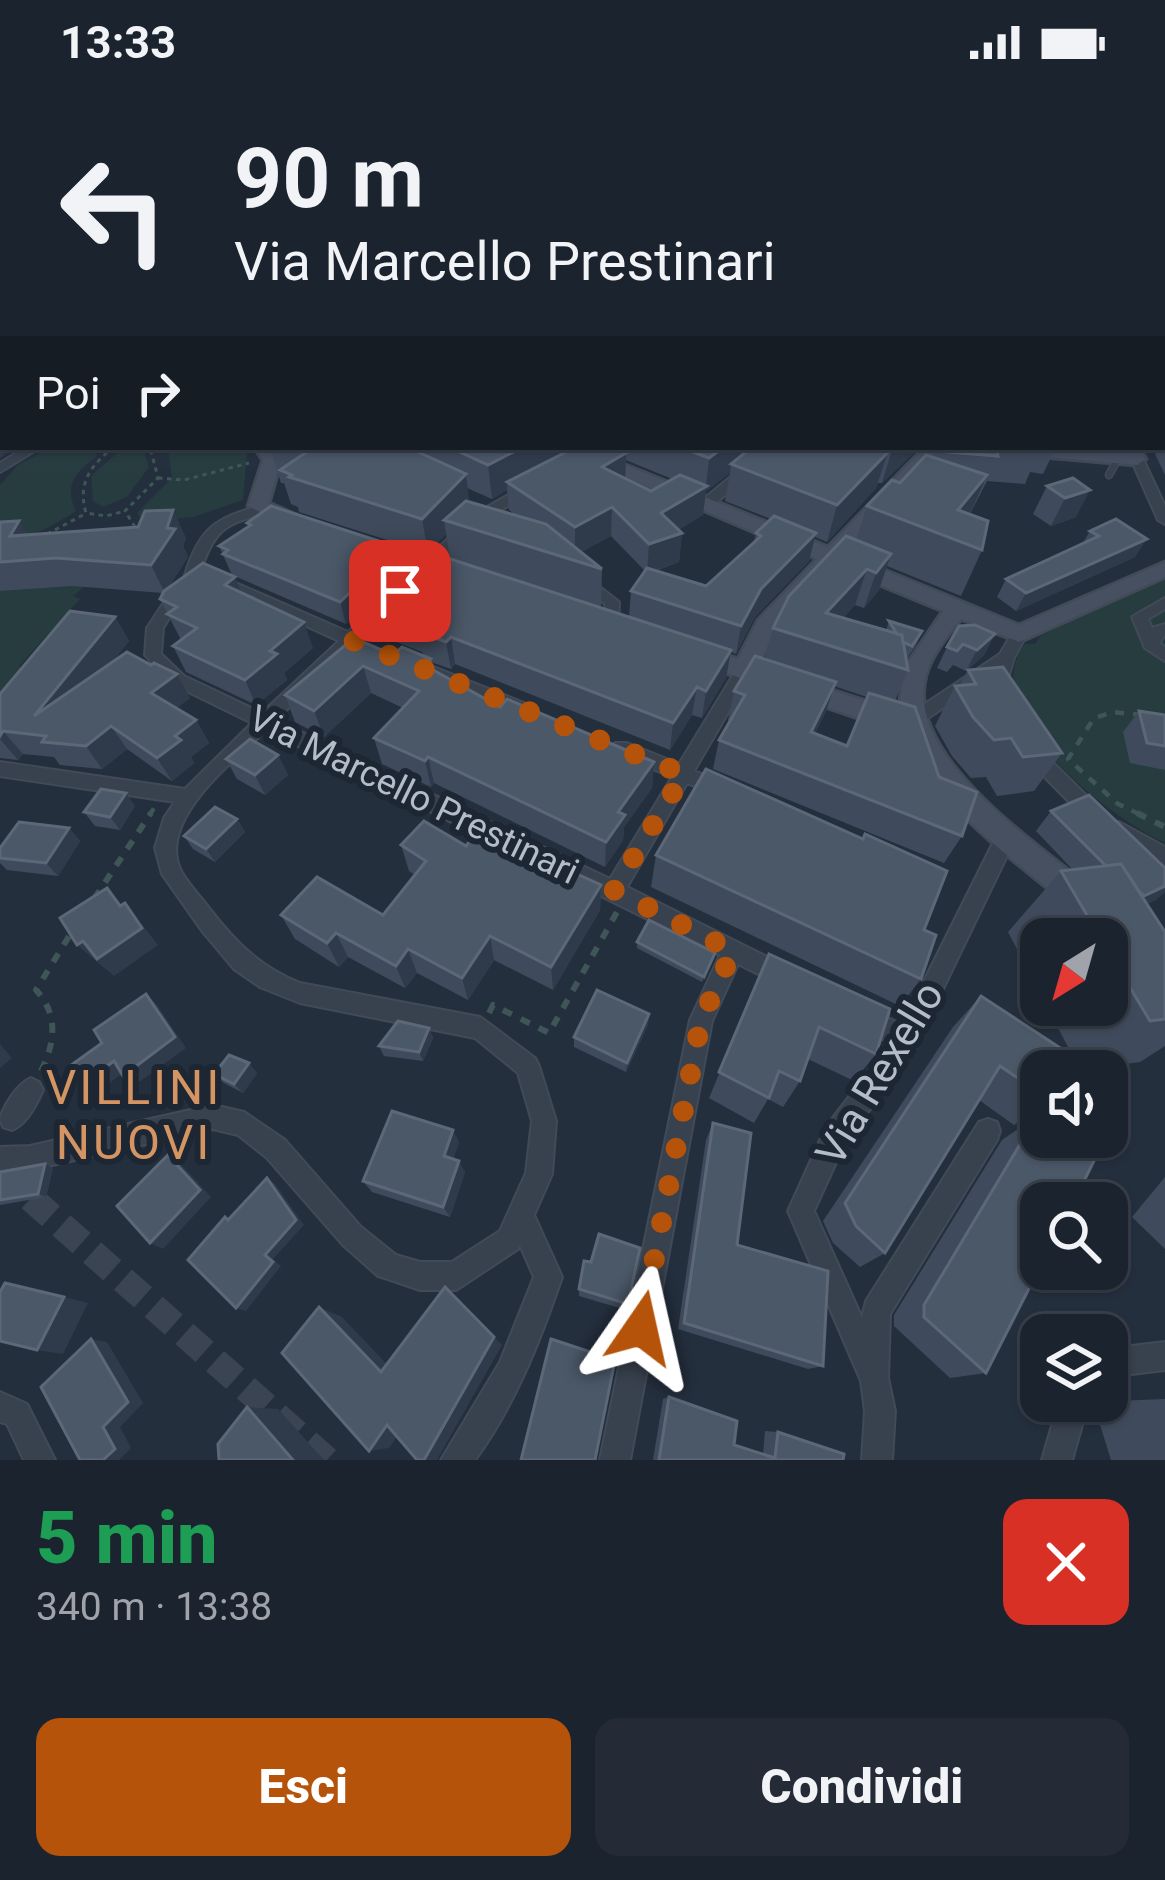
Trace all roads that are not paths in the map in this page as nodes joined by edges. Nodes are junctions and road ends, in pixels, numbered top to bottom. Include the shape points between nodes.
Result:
1 (30, 450) edge
2 (770, 450) edge
3 (932, 450) edge
4 (1020, 450) edge
5 (267, 451) edge
6 (577, 456) edge
7 (1123, 460) edge
8 (0, 468) edge
9 (537, 482) edge
10 (473, 500) edge
11 (706, 505) junction
12 (259, 508) junction
13 (492, 509) junction
14 (507, 520) edge
15 (1165, 520) edge
16 (831, 556) junction
17 (427, 567) junction
18 (1165, 568) edge
19 (576, 573) edge
20 (201, 576) junction
21 (472, 581) edge
22 (1165, 603) edge
23 (957, 609) junction
24 (585, 617) edge
25 (1165, 629) edge
26 (624, 630) joint
27 (1019, 634) junction
28 (349, 639) junction
29 (1151, 644) junction
30 (370, 647) edge
31 (676, 647) edge
32 (1165, 656) edge
33 (1006, 658) junction
34 (412, 664) edge
35 (745, 671) junction
36 (1001, 706) edge
37 (537, 715) edge
38 (262, 721) junction
39 (913, 723) junction
40 (600, 740) edge
41 (1027, 747) edge
42 (0, 769) edge
43 (684, 774) junction
44 (728, 792) edge
45 (176, 795) junction
46 (1008, 833) junction
47 (1165, 857) edge
48 (620, 893) junction
49 (1096, 912) edge
50 (733, 951) junction
51 (810, 990) edge
52 (849, 1010) edge
53 (907, 1039) junction
54 (31, 1090) road end
55 (12, 1118) dead end
56 (988, 1131) dead end
57 (0, 1160) edge
58 (520, 1215) junction
59 (1165, 1356) edge
60 (1128, 1361) edge
61 (875, 1381) junction
62 (0, 1407) edge
63 (1068, 1422) edge
64 (40, 1460) edge
65 (456, 1460) edge
66 (615, 1460) edge
67 (877, 1460) edge
68 (1057, 1460) edge

1 - 8 street
2 - 11 street
3 - 16 street
4 - 7 street
5 - 12 street
6 - 11 street
7 - 15 street
9 - 13 street
10 - 13 street
11 - 16 street
12 - 17 street
12 - 20 street via 206,535
13 - 14 street
13 - 17 street
16 - 23 street
16 - 35 street via 766,625
17 - 21 street
17 - 28 street
18 - 27 street
19 - 26 street via 612,602
20 - 28 street
20 - 38 street, Via Marcello Prestinari via 170,599 153,655 178,680
22 - 29 street via 1140,617
23 - 27 street
23 - 39 street via 913,676
24 - 26 street
25 - 29 street
27 - 33 street
28 - 30 street
28 - 38 street
29 - 32 street
31 - 35 street
33 - 36 street
33 - 39 street
34 - 37 street
35 - 39 street
35 - 43 street
38 - 45 street
38 - 48 street, Via Marcello Prestinari
39 - 46 street via 954,788
40 - 43 street
41 - 47 street via 1092,814
42 - 45 street
43 - 44 street
43 - 48 street
45 - 58 street via 165,848 172,874 242,962 300,993 480,1028 527,1066 544,1121 538,1174
46 - 49 street
46 - 53 street, Via Rexello
48 - 50 street, Via Marcello Prestinari
50 - 51 street, Via Marcello Prestinari
50 - 66 street via 701,1020
52 - 53 street
53 - 61 street, Via Rexello via 835,1136 801,1211
54 - 55 street
56 - 61 street, Via Rexello via 876,1311
57 - 58 street via 213,1117 244,1124 352,1236 388,1266 420,1276 456,1276 482,1262 509,1240
58 - 65 street via 548,1277 520,1360
59 - 60 street
61 - 67 street, Via Rexello
62 - 64 street via 17,1414
63 - 68 street

